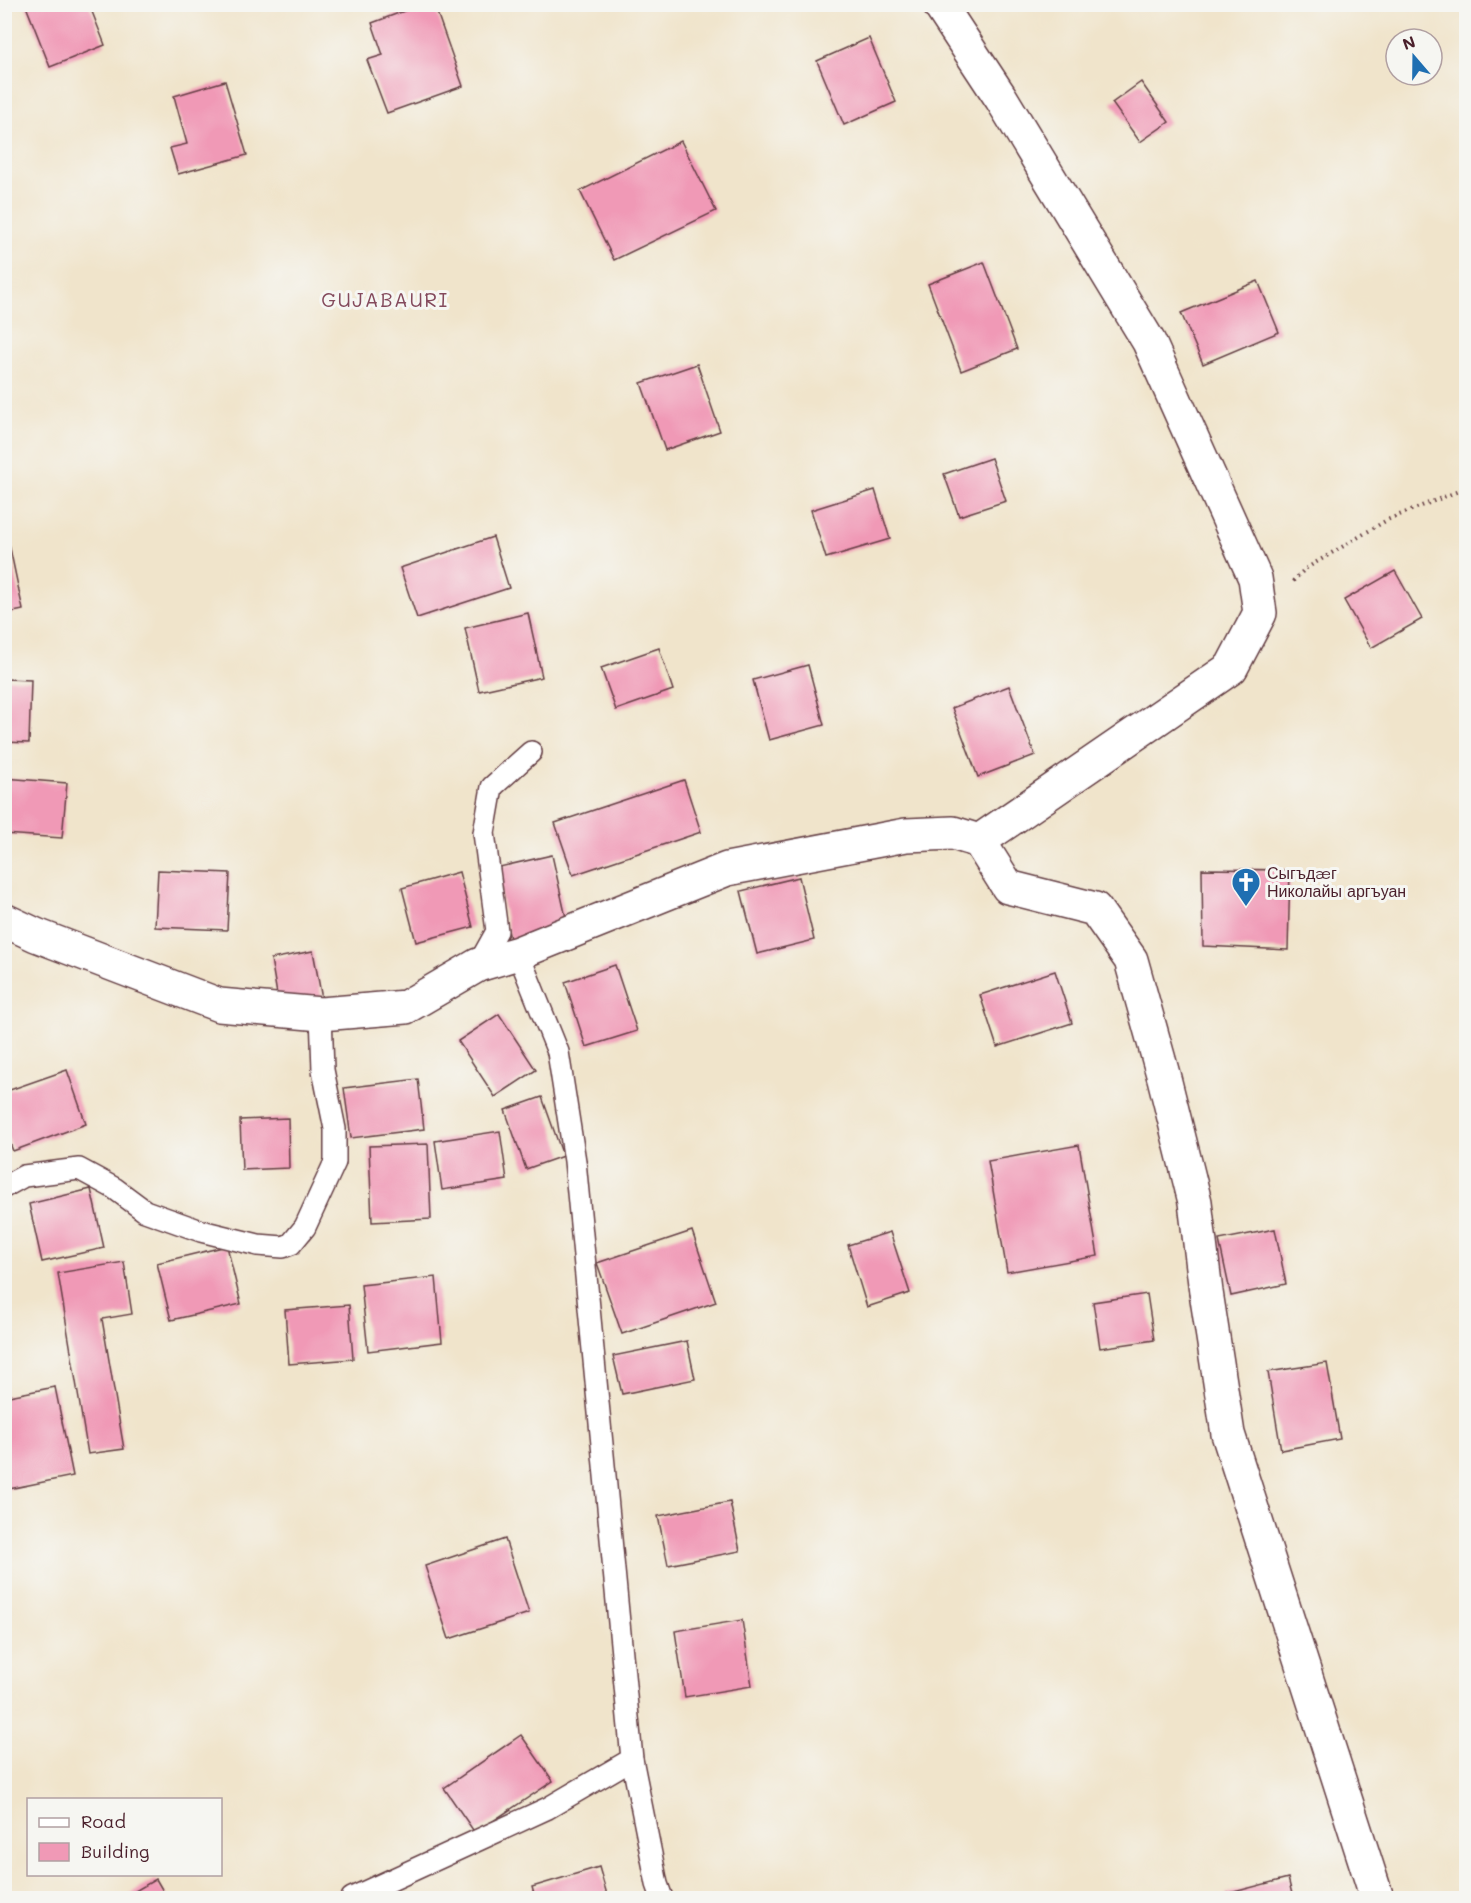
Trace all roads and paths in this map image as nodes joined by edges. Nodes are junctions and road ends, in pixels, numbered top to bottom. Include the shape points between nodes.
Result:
1 (939, 4) edge
2 (1467, 488) edge
3 (1260, 612) junction
4 (531, 752) dead end
5 (979, 841) junction
6 (4, 920) edge
7 (518, 953) junction
8 (478, 965) junction
9 (321, 1014) junction
10 (4, 1187) edge
11 (632, 1759) junction
12 (352, 1899) edge
13 (662, 1899) edge
14 (1377, 1899) edge

1 - 3 street via 1001,98 1149,342 1255,579
2 - 3 path via 1387,520 1305,569
3 - 5 street via 1232,668
4 - 8 lane via 492,787 484,833 497,931
5 - 7 street via 953,833 906,835 727,869
5 - 14 street via 1008,887 1095,909 1131,960 1195,1202 1228,1434
6 - 9 street via 219,1005
7 - 8 street
7 - 11 lane via 558,1052 575,1161
8 - 9 street via 406,1007
9 - 10 lane via 323,1070 335,1129 334,1162 305,1227 291,1244 258,1245 144,1211 114,1188 79,1169 24,1176
11 - 12 lane via 548,1808
11 - 13 lane

